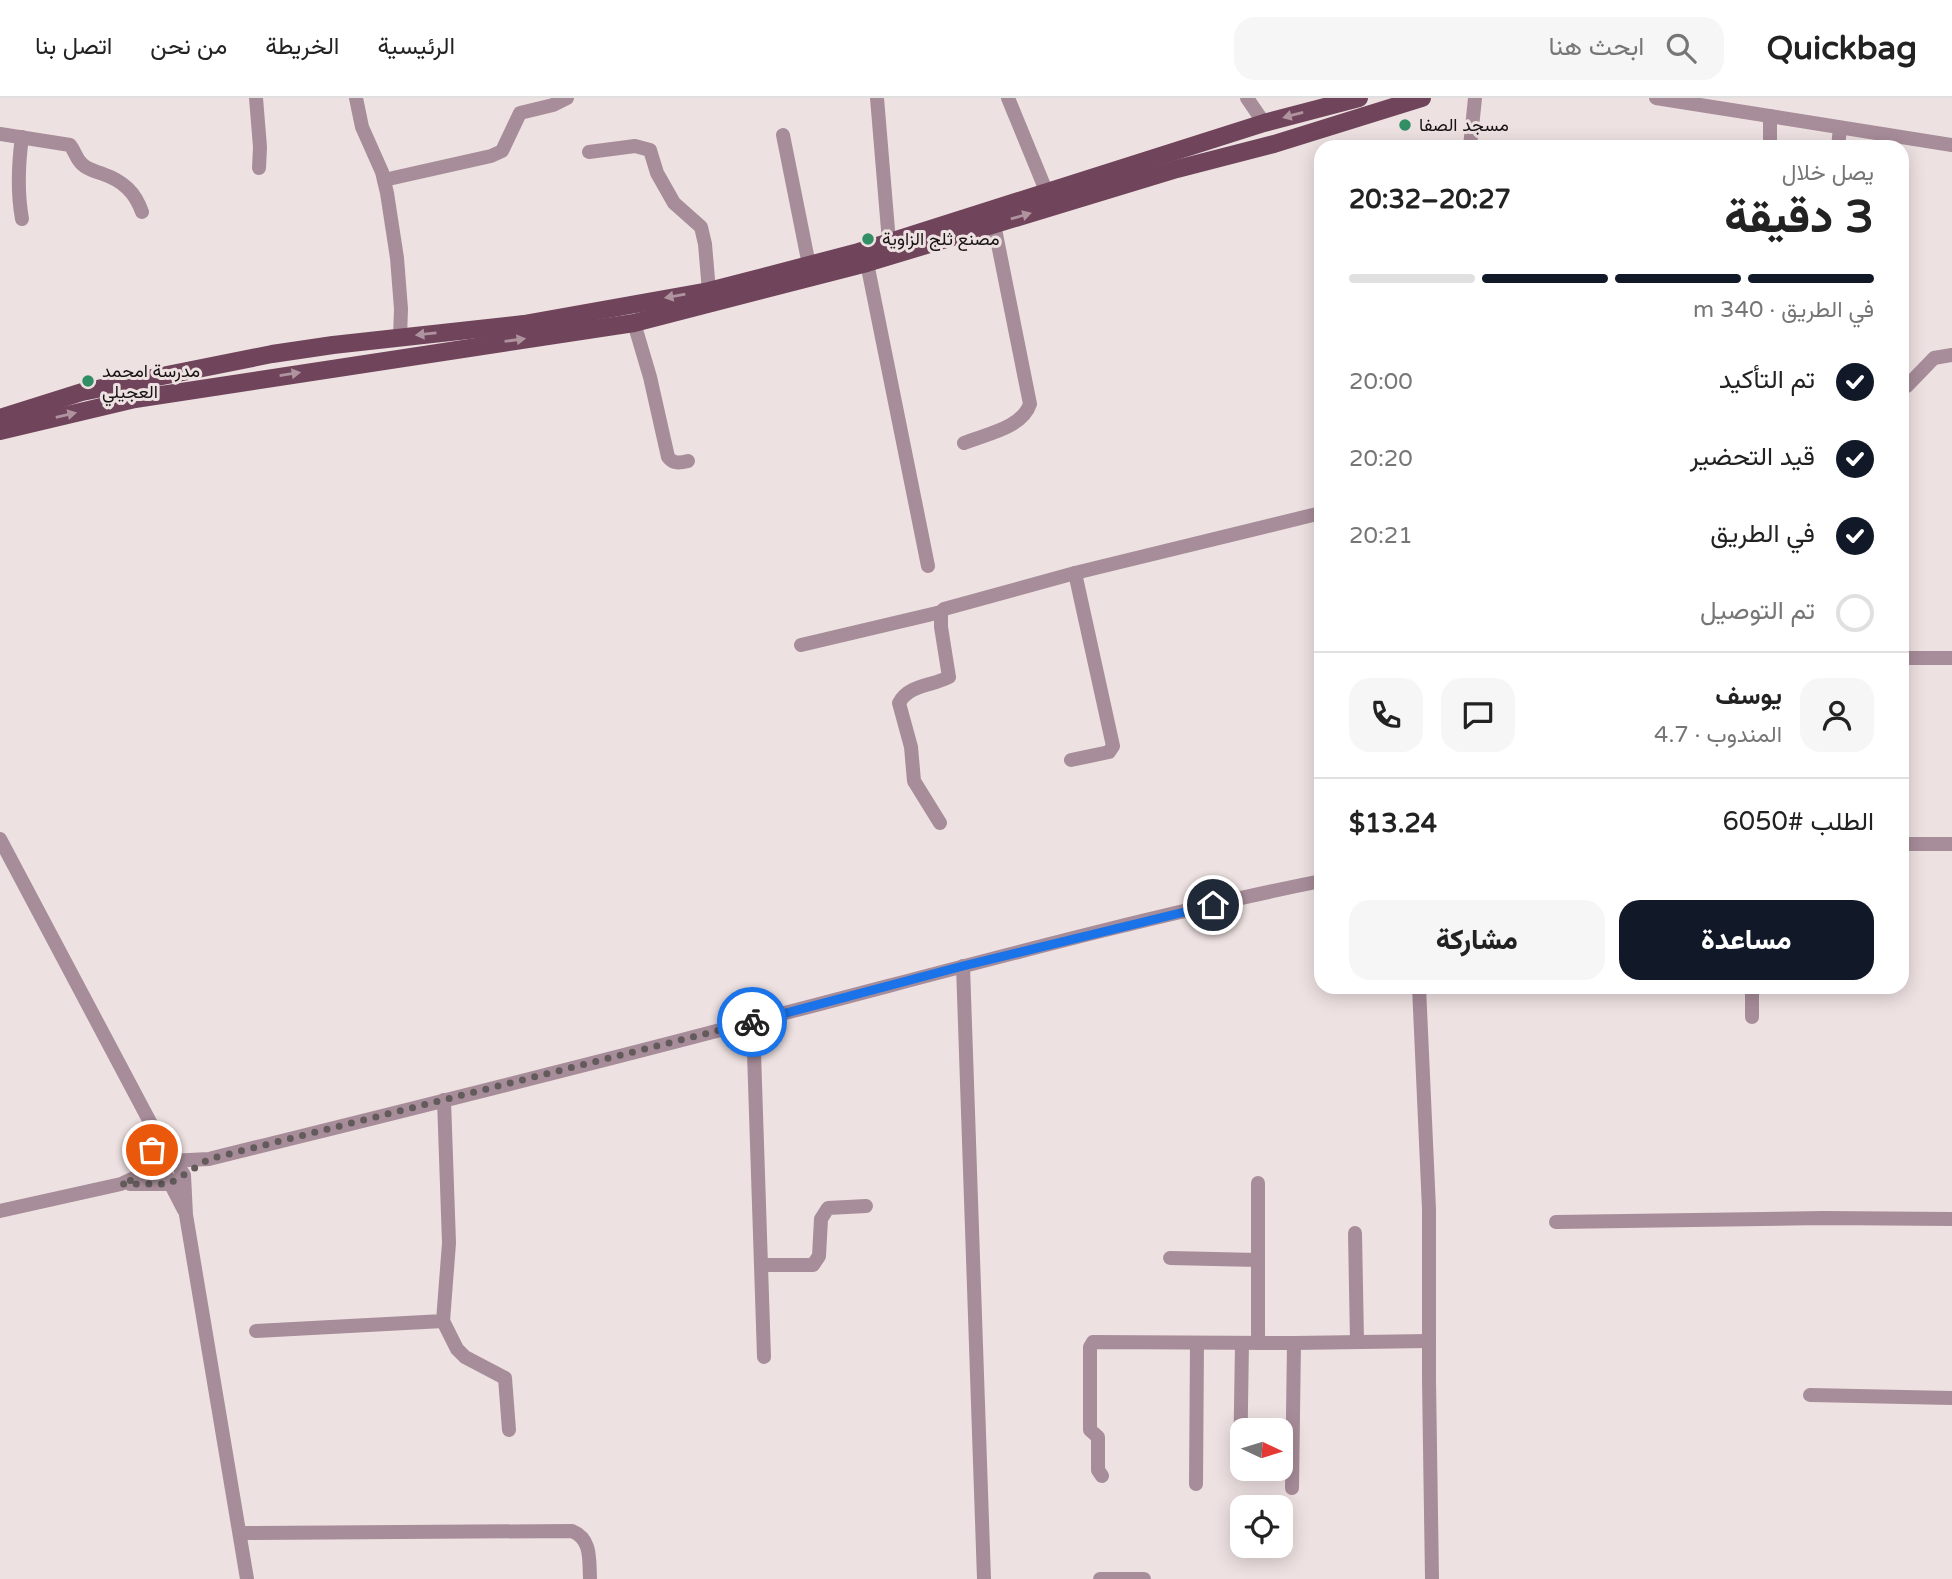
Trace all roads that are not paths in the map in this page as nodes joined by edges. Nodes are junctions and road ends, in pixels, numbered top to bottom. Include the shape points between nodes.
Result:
1 (256, 98) edge
2 (356, 98) edge
3 (567, 98) edge
4 (877, 98) edge
5 (1008, 98) edge
6 (1247, 98) edge
7 (1359, 98) edge
8 (1422, 98) edge
9 (1475, 98) edge
10 (1656, 98) edge
11 (1331, 102) edge
12 (1770, 116) junction
13 (1264, 123) junction
14 (1840, 128) junction
15 (0, 134) edge
16 (783, 135) dead end
17 (22, 137) junction
18 (1471, 140) edge
19 (1770, 140) edge
20 (1839, 140) edge
21 (1952, 145) edge
22 (589, 152) dead end
23 (260, 168) dead end
24 (384, 180) junction
25 (1046, 193) junction
26 (142, 212) dead end
27 (22, 219) dead end
28 (995, 223) junction
29 (889, 242) junction
30 (867, 264) junction
31 (809, 265) junction
32 (709, 290) junction
33 (634, 323) junction
34 (400, 337) junction
35 (1952, 355) edge
36 (1909, 384) edge
37 (0, 418) edge
38 (0, 431) edge
39 (964, 443) dead end
40 (688, 461) dead end
41 (1314, 515) edge
42 (928, 566) dead end
43 (1075, 573) junction
44 (941, 612) junction
45 (802, 645) dead end
46 (1952, 657) edge
47 (1909, 658) edge
48 (1071, 760) dead end
49 (940, 823) dead end
50 (0, 839) edge
51 (1909, 844) edge
52 (1952, 844) edge
53 (1314, 882) edge
54 (963, 966) junction
55 (1419, 994) edge
56 (1752, 994) edge
57 (1752, 1017) dead end
58 (753, 1022) junction
59 (444, 1100) junction
60 (152, 1128) junction
61 (209, 1159) junction
62 (169, 1163) junction
63 (184, 1175) junction
64 (127, 1182) junction
65 (1258, 1183) dead end
66 (169, 1184) junction
67 (866, 1206) dead end
68 (0, 1212) edge
69 (186, 1215) junction
70 (1952, 1219) edge
71 (1556, 1222) dead end
72 (1354, 1233) dead end
73 (1170, 1258) dead end
74 (1258, 1260) junction
75 (761, 1265) junction
76 (443, 1321) junction
77 (256, 1331) dead end
78 (1357, 1341) junction
79 (1429, 1341) junction
80 (1196, 1343) junction
81 (1242, 1343) junction
82 (1258, 1343) junction
83 (1294, 1343) junction
84 (764, 1357) dead end
85 (1810, 1395) dead end
86 (1952, 1398) edge
87 (1241, 1418) edge
88 (509, 1430) dead end
89 (1102, 1476) dead end
90 (1196, 1484) dead end
91 (1292, 1488) dead end
92 (240, 1533) junction
93 (247, 1579) edge
94 (590, 1579) edge
95 (984, 1579) edge
96 (1100, 1579) edge
97 (1144, 1579) edge
98 (1432, 1579) edge

1 - 23 street
2 - 24 street via 362,127
3 - 24 street via 520,113 502,151 491,156
4 - 29 street
5 - 25 street
6 - 13 street
7 - 11 main road
28 -> 8 main road
9 - 18 street
10 - 12 street
11 -> 13 main road
12 - 14 street
12 - 19 street
13 - 25 main road
14 - 20 street
14 - 21 street
15 - 17 street
16 - 31 street
17 - 26 street via 70,145 89,170 130,190
17 - 27 street via 18,167
22 - 32 street via 635,146 650,150 674,203 701,227
24 - 34 street via 397,258
25 - 29 main road
28 - 30 main road
28 - 39 street via 1030,404 1027,414 1017,421
29 - 31 main road
30 - 33 main road
30 - 42 street
31 - 32 main road
32 -> 34 main road via 524,324
38 -> 33 main road via 135,399
33 - 40 street via 668,457 677,463
34 - 37 main road via 272,354 122,382
35 - 36 street via 1934,358
41 - 43 street
43 - 44 street
43 - 48 street via 1113,746 1109,752
44 - 45 street
44 - 49 street via 949,677 918,687 903,695 899,703 912,747 914,781
46 - 47 street
50 - 60 street
51 - 52 street
53 - 54 street
54 - 58 street
54 - 95 street
55 - 79 street via 1429,1209
56 - 57 street
58 - 59 street
58 - 75 street
59 - 61 street
59 - 76 street via 449,1243
60 - 62 street
60 - 64 street via 152,1150
61 - 62 street
61 - 63 street
62 - 63 street
62 - 64 street
62 - 66 street
63 - 66 street
63 - 69 street
64 - 66 street
64 - 68 street
65 - 74 street
66 - 69 street
67 - 75 street via 828,1208 821,1219 813,1265
69 - 92 street
70 - 71 street
72 - 78 street
73 - 74 street
74 - 82 street
75 - 84 street
76 - 77 street
76 - 88 street via 465,1357 505,1378
78 - 79 street
78 - 83 street
79 - 98 street
80 - 81 street
80 - 89 street via 1092,1343 1090,1430 1098,1437
80 - 90 street
81 - 82 street
81 - 87 street
82 - 83 street
83 - 91 street
85 - 86 street
92 - 93 street
92 - 94 street via 572,1531 581,1534 587,1545
96 - 97 street

